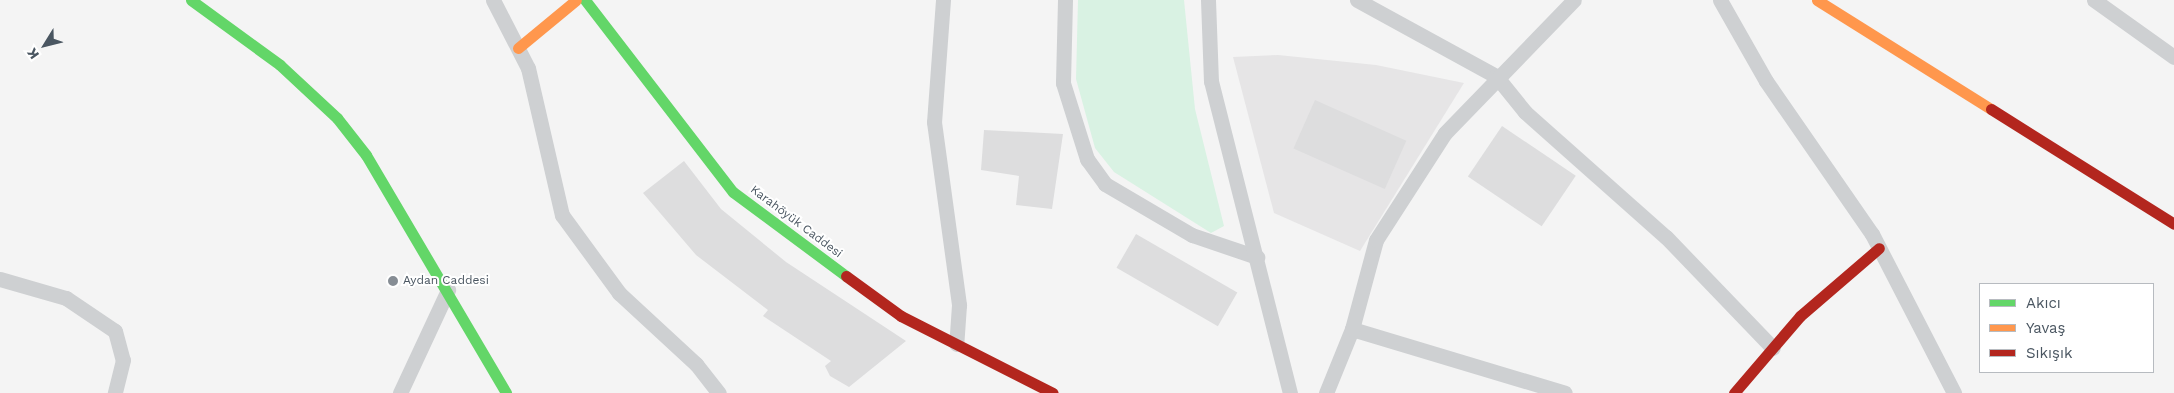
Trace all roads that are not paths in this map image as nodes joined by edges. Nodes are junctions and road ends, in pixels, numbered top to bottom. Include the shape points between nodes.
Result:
1 (191, 0) edge
2 (493, 0) edge
3 (576, 0) edge
4 (585, 0) edge
5 (943, 0) edge
6 (1066, 0) edge
7 (1208, 0) edge
8 (1357, 0) edge
9 (1574, 0) edge
10 (1720, 0) edge
11 (1817, 0) edge
12 (2094, 0) edge
13 (518, 48) junction
14 (2174, 57) edge
15 (1496, 76) junction
16 (2174, 224) edge
17 (1879, 248) junction
18 (1257, 257) junction
19 (0, 279) edge
20 (448, 290) junction
21 (1352, 330) junction
22 (956, 344) junction
23 (1773, 348) junction
24 (115, 393) edge
25 (400, 393) edge
26 (506, 393) edge
27 (719, 393) edge
28 (1053, 393) edge
29 (1290, 393) edge
30 (1326, 393) edge
31 (1565, 393) edge
32 (1734, 393) edge
33 (1954, 393) edge

1 - 20 street via 280,66 337,118 366,155
2 - 13 street
3 - 13 street
4 - 22 street, Karahöyük Caddesi via 733,192 901,316
5 - 22 street via 934,122 959,305
6 - 18 street via 1065,92 1086,159 1105,184 1192,235
7 - 18 street via 1211,81
8 - 15 street
9 - 15 street
10 - 17 street via 1766,81
11 - 16 street
12 - 14 street
13 - 27 street via 528,68 562,215 619,293 696,364
15 - 21 street via 1445,133 1376,240
15 - 23 street via 1525,112 1666,237
17 - 23 street via 1800,316
17 - 33 street
18 - 29 street
19 - 24 street via 66,298 115,331 123,360
20 - 25 street
20 - 26 street
21 - 30 street
21 - 31 street
22 - 28 street, Karahöyük Caddesi
23 - 32 street

